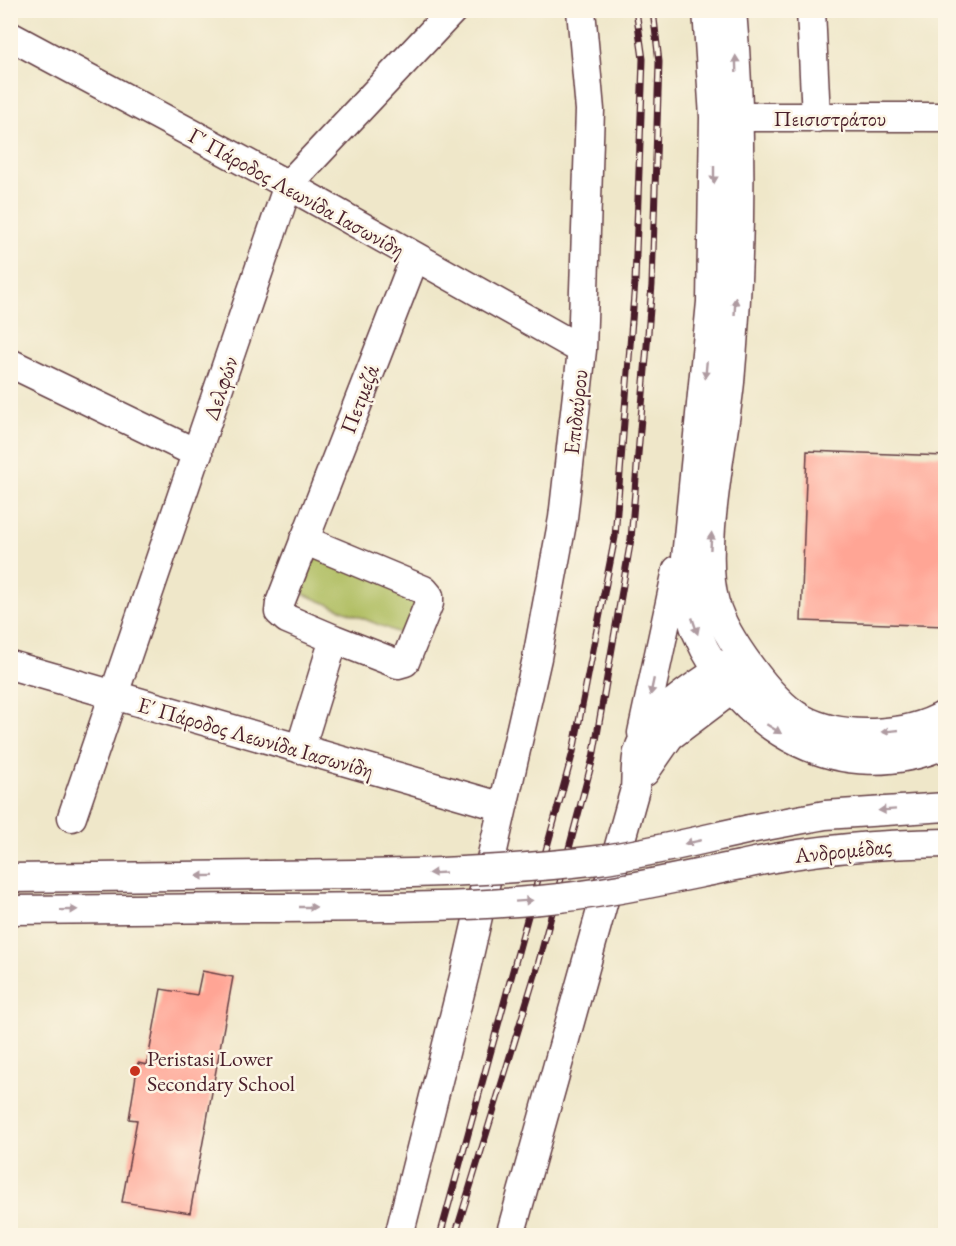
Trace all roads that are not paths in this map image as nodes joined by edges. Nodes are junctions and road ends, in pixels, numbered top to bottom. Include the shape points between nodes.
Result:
1 (453, 10) edge
2 (581, 10) edge
3 (707, 10) edge
4 (732, 10) edge
5 (811, 10) edge
6 (10, 36) edge
7 (726, 117) junction
8 (945, 117) edge
9 (816, 118) junction
10 (288, 185) junction
11 (415, 257) junction
12 (582, 350) junction
13 (10, 363) edge
14 (198, 454) junction
15 (687, 527) junction
16 (304, 540) junction
17 (334, 639) junction
18 (10, 665) edge
19 (737, 672) junction
20 (115, 696) junction
21 (945, 714) edge
22 (945, 744) edge
23 (300, 749) junction
24 (638, 752) junction
25 (635, 789) junction
26 (503, 807) junction
27 (945, 807) edge
28 (72, 817) dead end
29 (945, 843) edge
30 (10, 878) edge
31 (10, 910) edge
32 (399, 1236) edge
33 (510, 1236) edge

1 - 10 street, Δελφών
2 - 12 street, Επιδαύρου via 590,110
3 - 7 street
7 -> 4 street
5 - 9 street
6 - 10 street, Γ΄ Πάροδος Λεωνίδα Ιασωνίδη
7 - 9 street, Πεισιστράτου
7 -> 15 street via 705,380
19 -> 7 street via 715,603 710,567 735,303
8 - 9 street, Πεισιστράτου
10 - 11 street, Γ΄ Πάροδος Λεωνίδα Ιασωνίδη
10 - 14 street, Δελφών
11 - 12 street, Γ΄ Πάροδος Λεωνίδα Ιασωνίδη
11 - 16 street, Πετμεζά
12 - 26 street, Επιδαύρου via 563,518 537,658
13 - 14 street
14 - 20 street, Δελφών
15 -> 19 street via 687,600 696,630
15 -> 24 street
16 - 17 street, Πετμεζά via 279,612 286,619
16 - 17 street, Πετμεζά via 424,590 429,596 405,662 398,664
17 - 23 street
18 - 20 street, Ε΄ Πάροδος Λεωνίδα Ιασωνίδη
21 -> 19 street via 931,723 894,732 835,729 801,718
19 -> 22 street via 766,725 823,752 872,762 920,755
19 - 24 street via 669,705 653,723
19 - 25 street via 670,736
20 - 23 street, Ε΄ Πάροδος Λεωνίδα Ιασωνίδη
20 - 28 street, Δελφών
23 - 26 street, Ε΄ Πάροδος Λεωνίδα Ιασωνίδη
24 - 25 street
25 - 33 street
26 - 32 street, Επιδαύρου
27 -> 30 street, Ανδρομέδας, bridge via 825,815 600,860 539,866 426,874
31 -> 29 street, Ανδρομέδας, bridge via 480,905 603,892 826,849

